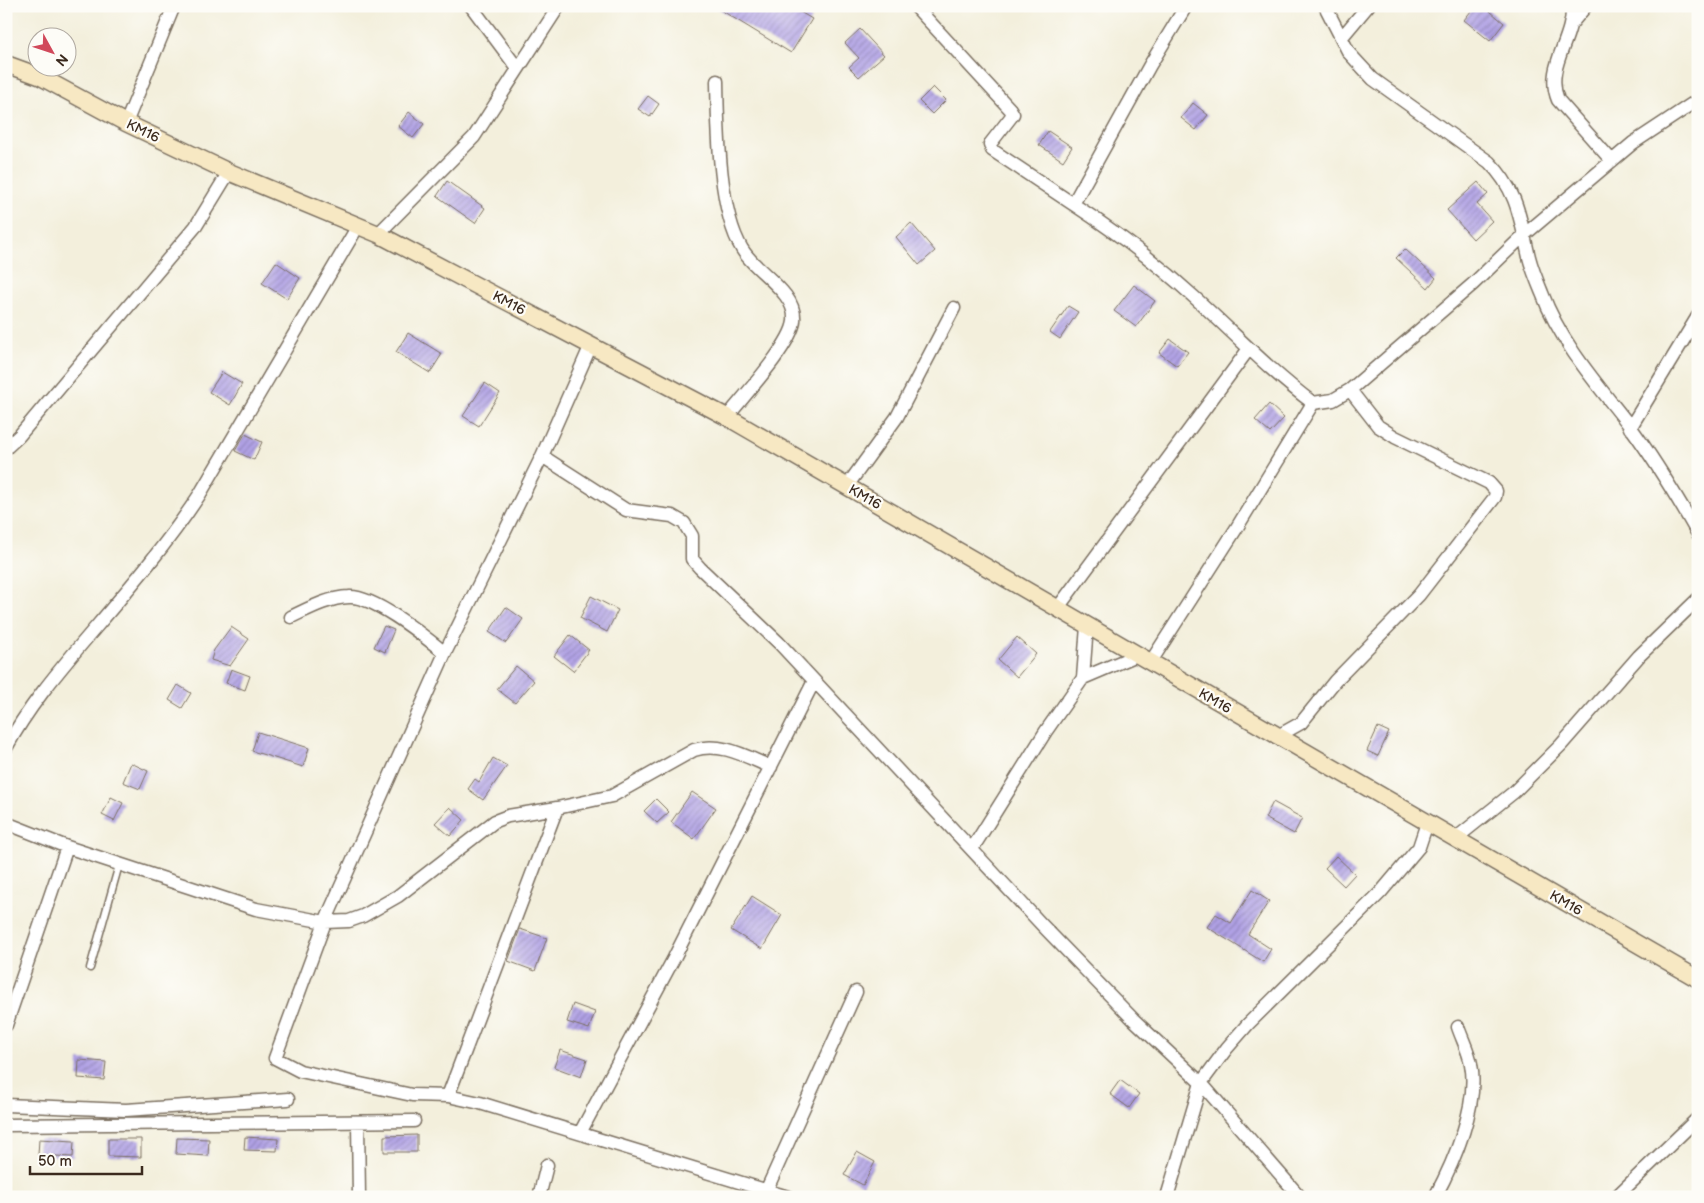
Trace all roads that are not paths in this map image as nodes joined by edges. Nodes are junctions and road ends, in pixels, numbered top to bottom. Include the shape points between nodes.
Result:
1 (174, 6) edge
2 (471, 6) edge
3 (559, 6) edge
4 (915, 6) edge
5 (1186, 6) edge
6 (1325, 6) edge
7 (1368, 6) edge
8 (1572, 6) edge
9 (1586, 6) edge
10 (1571, 24) junction
11 (1342, 37) junction
12 (6, 64) edge
13 (518, 69) junction
14 (717, 80) dead end
15 (1698, 100) edge
16 (126, 122) junction
17 (1612, 161) junction
18 (229, 172) junction
19 (1073, 204) junction
20 (358, 226) junction
21 (378, 234) junction
22 (1524, 235) junction
23 (954, 308) dead end
24 (1698, 316) edge
25 (591, 345) junction
26 (1248, 350) junction
27 (1350, 390) junction
28 (1313, 403) junction
29 (727, 418) junction
30 (1630, 428) junction
31 (6, 448) edge
32 (542, 456) junction
33 (847, 486) junction
34 (1698, 534) edge
35 (1698, 599) edge
36 (1057, 609) junction
37 (292, 617) dead end
38 (1087, 626) junction
39 (445, 653) junction
40 (1143, 659) junction
41 (1083, 678) junction
42 (814, 681) junction
43 (1276, 736) junction
44 (6, 748) edge
45 (771, 767) junction
46 (557, 808) junction
47 (1427, 823) junction
48 (6, 824) edge
49 (1455, 839) junction
50 (66, 848) junction
51 (972, 850) junction
52 (119, 865) junction
53 (325, 922) junction
54 (90, 968) dead end
55 (1698, 979) edge
56 (856, 992) dead end
57 (6, 1025) edge
58 (1458, 1027) dead end
59 (1201, 1084) junction
60 (448, 1096) junction
61 (288, 1099) dead end
62 (6, 1105) edge
63 (1698, 1118) edge
64 (414, 1121) dead end
65 (358, 1122) junction
66 (6, 1125) edge
67 (580, 1133) junction
68 (547, 1165) dead end
69 (767, 1189) junction
70 (359, 1197) edge
71 (539, 1197) edge
72 (788, 1197) edge
73 (1167, 1197) edge
74 (1300, 1197) edge
75 (1435, 1197) edge
76 (1616, 1197) edge

1 - 16 street
2 - 13 street
3 - 13 street
4 - 19 street via 1013,114 990,144 992,150
5 - 19 street via 1150,64
6 - 11 street
7 - 11 street
8 - 10 street
9 - 10 street
10 - 17 street via 1553,75 1552,88 1558,100
11 - 22 street via 1358,65 1373,79 1501,174 1513,194
12 - 16 street, KM16 via 38,76
13 - 21 street via 474,137
14 - 29 street via 718,146 731,225 742,250 791,302 794,321 789,337
15 - 17 street via 1633,143
16 - 18 street, KM16
17 - 22 street
18 - 20 street, KM16
18 - 31 street via 196,226
19 - 26 street via 1146,256
20 - 21 street, KM16
20 - 44 street via 174,534 56,675
21 - 25 street, KM16
22 - 27 street via 1473,284
22 - 30 street via 1530,260 1556,325
23 - 33 street via 897,417
24 - 30 street
25 - 29 street, KM16
25 - 32 street
26 - 28 street
26 - 36 street
27 - 28 street via 1333,400
27 - 43 street via 1378,426 1489,483 1496,492 1495,497 1414,600 1335,681 1300,723
28 - 40 street via 1236,529
29 - 33 street, KM16
30 - 34 street
32 - 39 street
32 - 42 street via 626,510 672,516 684,523 692,536 692,558 700,568
33 - 36 street, KM16
35 - 49 street via 1639,656 1514,792
36 - 38 street, KM16
37 - 39 street via 326,601 351,596 402,619
38 - 40 street, KM16
38 - 41 street
39 - 53 street
40 - 41 street
40 - 43 street, KM16
41 - 51 street
42 - 45 street
42 - 51 street
43 - 47 street, KM16
45 - 46 street via 741,754 706,746 612,796
45 - 67 street
46 - 53 street via 495,821 398,896 363,916 348,921
46 - 60 street
47 - 49 street, KM16
47 - 59 street via 1419,847 1381,892 1248,1024 1226,1048
48 - 50 street
49 - 55 street, KM16
50 - 52 street
50 - 57 street
51 - 59 street via 1133,1019
52 - 53 street via 256,909
52 - 54 lane
53 - 60 street via 275,1058 300,1071 412,1095
56 - 69 street
58 - 75 street via 1471,1063 1471,1101 1458,1144
59 - 73 street
59 - 74 street
60 - 67 street
61 - 62 street via 126,1110
63 - 76 street
64 - 65 street
65 - 66 street
65 - 70 street
67 - 69 street
68 - 71 street
69 - 72 street

